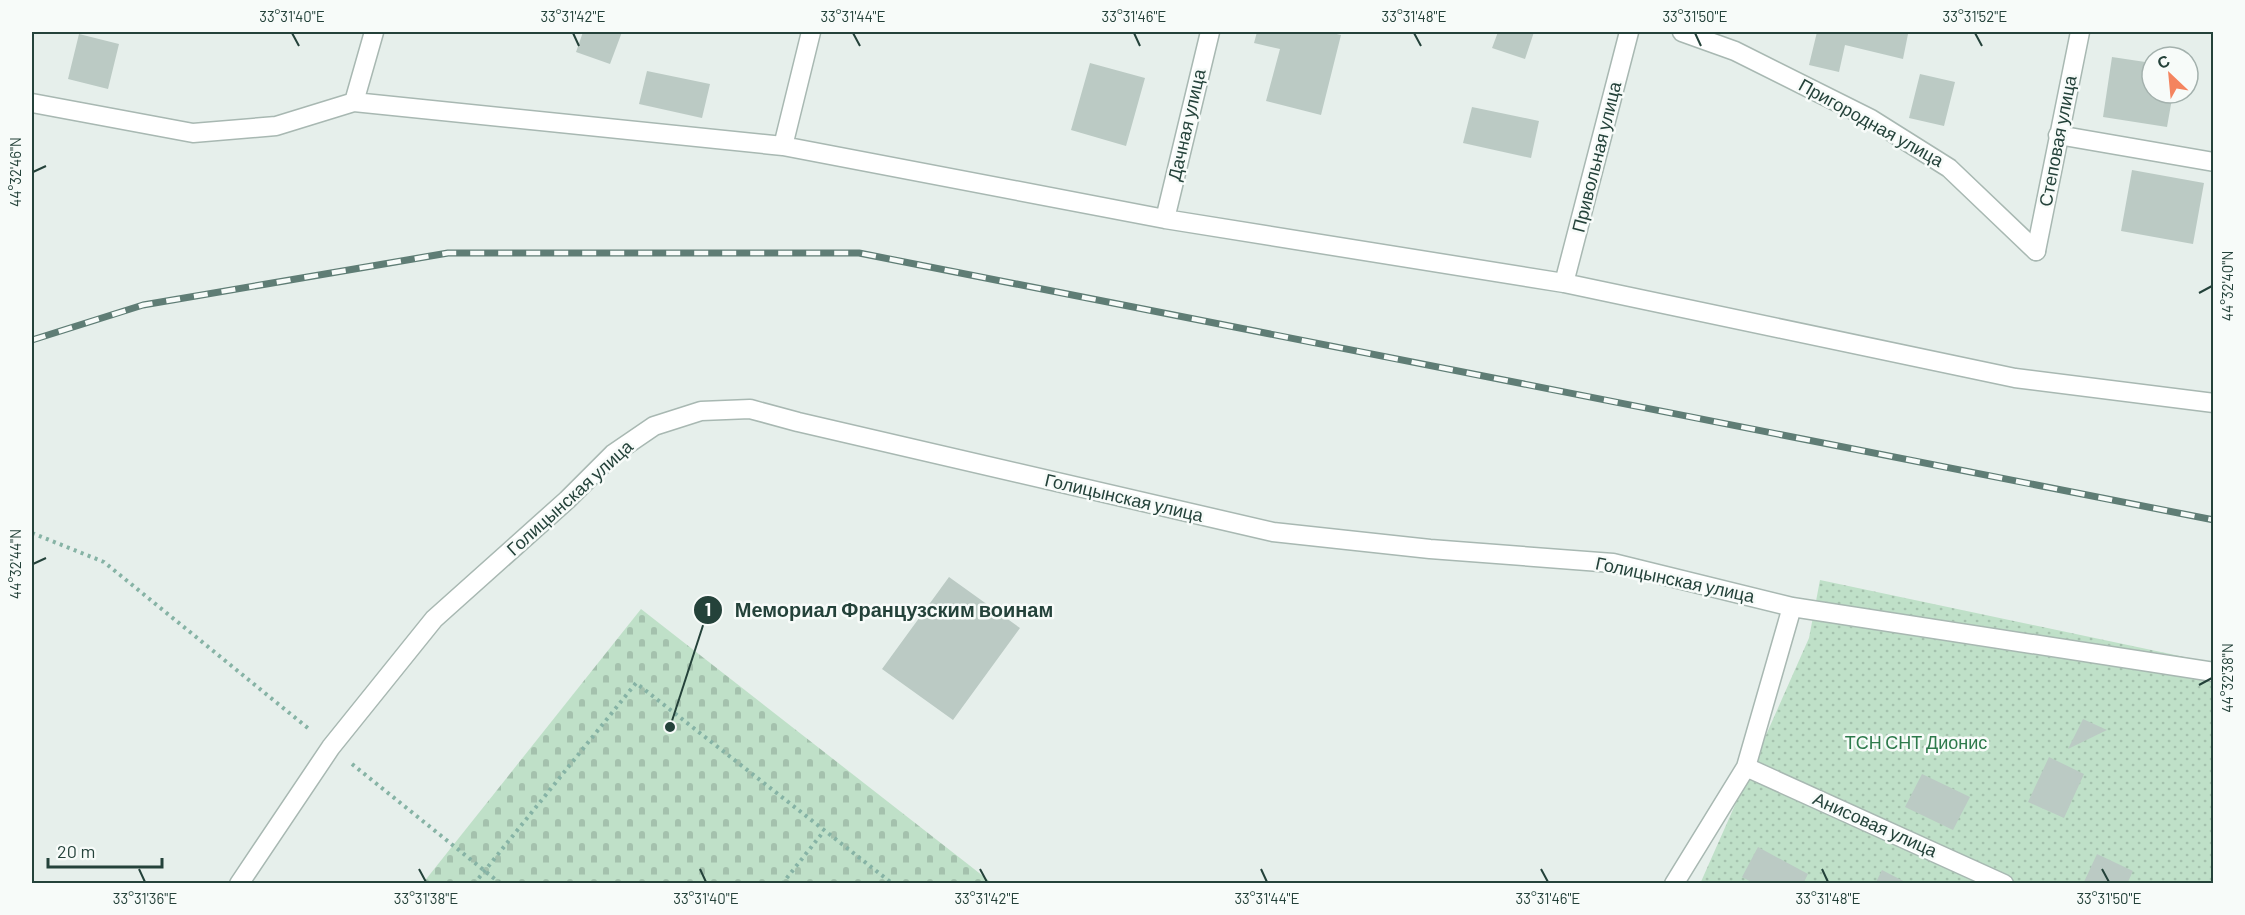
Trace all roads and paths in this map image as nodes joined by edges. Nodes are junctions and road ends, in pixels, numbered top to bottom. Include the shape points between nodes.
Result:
1 (374, 32) edge
2 (811, 32) edge
3 (1210, 32) edge
4 (1629, 32) edge
5 (1682, 32) edge
6 (2080, 32) edge
7 (354, 102) junction
8 (32, 104) edge
9 (2058, 135) junction
10 (783, 146) junction
11 (2214, 162) edge
12 (1165, 219) junction
13 (2036, 251) joint
14 (1564, 283) junction
15 (2214, 403) edge
16 (32, 533) edge
17 (1792, 606) junction
18 (2214, 672) edge
19 (331, 747) junction
20 (1746, 767) junction
21 (824, 831) junction
22 (485, 871) junction
23 (239, 884) edge
24 (474, 884) edge
25 (501, 884) edge
26 (782, 884) edge
27 (893, 884) edge
28 (1674, 884) edge
29 (2004, 884) edge

1 - 7 street
2 - 10 street
3 - 12 street, Дачная улица
4 - 14 street, Привольная улица
5 - 13 street, Пригородная улица via 1735,51 1871,119 1939,161
6 - 9 street, Степовая улица
7 - 8 street via 276,126 193,132
7 - 10 street
9 - 11 street
9 - 13 street, Степовая улица
10 - 12 street
12 - 14 street
14 - 15 street via 2015,378
16 - 19 path via 104,562
17 - 18 street, Голицынская улица
17 - 19 street, Голицынская улица via 1613,563 1273,532 750,409 701,411 654,426 613,454 434,619
17 - 20 street
19 - 22 path
19 - 23 street, Голицынская улица
20 - 28 street
20 - 29 street, Анисовая улица
21 - 22 path via 636,683
21 - 26 path
21 - 27 path
22 - 24 path
22 - 25 path

